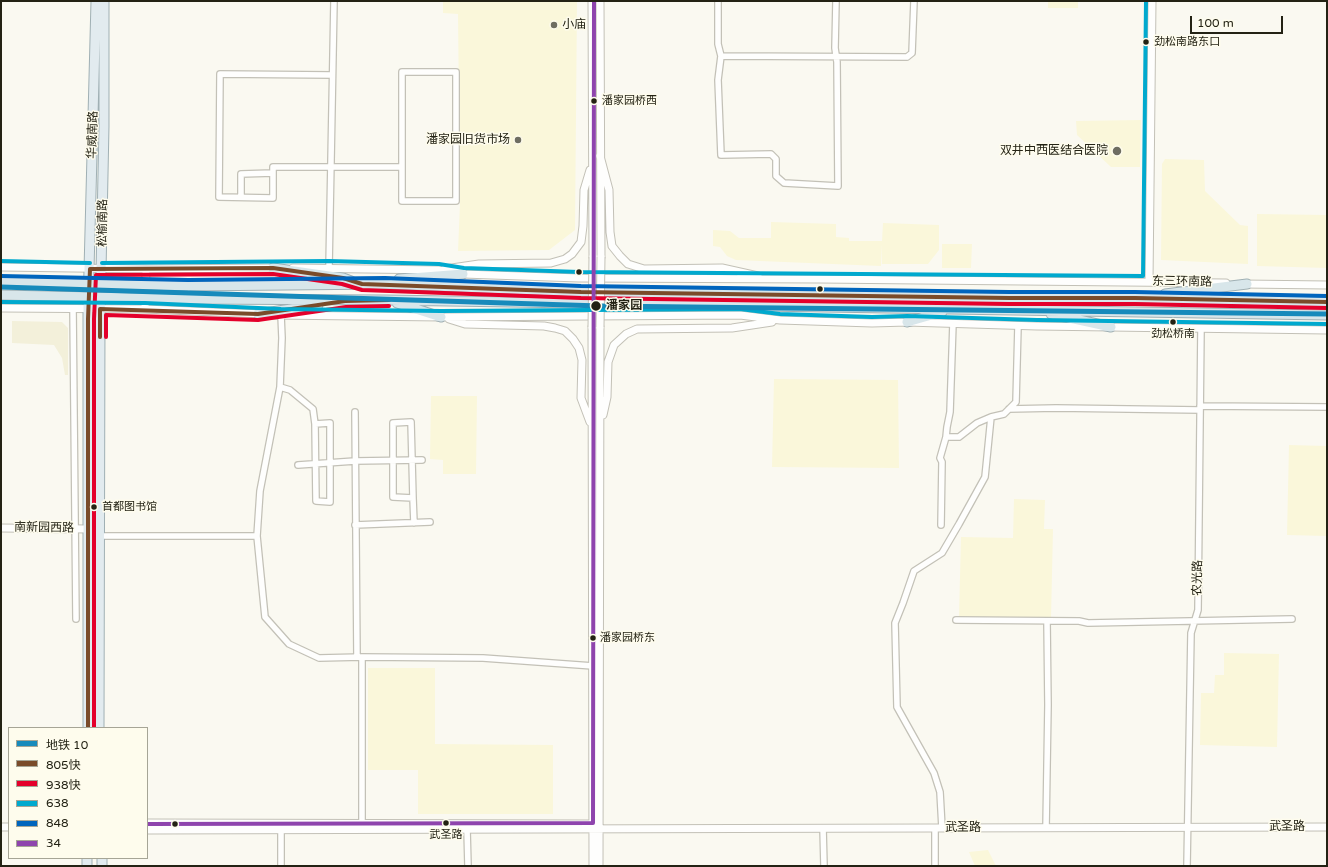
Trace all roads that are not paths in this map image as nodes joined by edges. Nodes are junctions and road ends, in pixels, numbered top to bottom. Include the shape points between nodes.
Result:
1 (96, 1) edge
2 (104, 1) edge
3 (334, 1) edge
4 (592, 1) edge
5 (600, 1) edge
6 (718, 1) edge
7 (836, 1) edge
8 (914, 1) edge
9 (1152, 1) edge
10 (720, 56) junction
11 (836, 56) junction
12 (332, 75) junction
13 (104, 126) joint
14 (600, 156) junction
15 (592, 163) junction
16 (331, 167) junction
17 (402, 167) junction
18 (273, 173) junction
19 (241, 197) junction
20 (1, 267) edge
21 (329, 267) junction
22 (273, 268) junction
23 (90, 269) junction
24 (102, 269) junction
25 (146, 269) junction
26 (439, 270) junction
27 (463, 274) junction
28 (772, 279) junction
29 (1, 282) edge
30 (1149, 282) junction
31 (362, 284) junction
32 (385, 284) junction
33 (1247, 284) junction
34 (1327, 285) edge
35 (1, 295) edge
36 (1135, 298) junction
37 (386, 300) junction
38 (345, 301) junction
39 (1327, 302) edge
40 (1, 308) edge
41 (74, 308) junction
42 (88, 308) junction
43 (100, 309) junction
44 (145, 309) junction
45 (953, 309) junction
46 (1032, 310) junction
47 (258, 314) junction
48 (281, 315) junction
49 (1327, 315) edge
50 (441, 316) junction
51 (780, 320) junction
52 (907, 322) junction
53 (952, 323) junction
54 (1018, 326) junction
55 (1111, 327) junction
56 (1201, 328) junction
57 (1327, 330) edge
58 (280, 387) junction
59 (1327, 407) edge
60 (1200, 408) junction
61 (1009, 409) junction
62 (355, 412) dead end
63 (991, 417) junction
64 (315, 424) junction
65 (592, 426) junction
66 (600, 426) junction
67 (946, 437) junction
68 (412, 460) junction
69 (422, 460) dead end
70 (355, 461) junction
71 (393, 461) junction
72 (330, 463) junction
73 (316, 464) junction
74 (298, 465) dead end
75 (414, 498) junction
76 (430, 522) dead end
77 (414, 523) junction
78 (355, 525) junction
79 (941, 525) dead end
80 (1, 528) edge
81 (75, 529) junction
82 (88, 529) junction
83 (99, 536) junction
84 (257, 536) junction
85 (76, 619) dead end
86 (1292, 619) dead end
87 (956, 620) dead end
88 (1047, 622) junction
89 (1194, 622) junction
90 (359, 657) junction
91 (593, 666) junction
92 (88, 727) edge
93 (99, 727) edge
94 (148, 823) edge
95 (362, 824) junction
96 (595, 827) junction
97 (1188, 827) junction
98 (1327, 827) edge
99 (823, 828) junction
100 (939, 828) junction
101 (1046, 828) junction
102 (467, 829) junction
103 (148, 830) edge
104 (281, 830) junction
105 (281, 866) edge
106 (468, 866) edge
107 (593, 866) edge
108 (599, 866) edge
109 (824, 866) edge
110 (935, 866) edge
111 (1187, 866) edge

1 - 23 main road, 华威南路
2 - 13 main road, 华威南路
3 - 12 street
4 - 15 street
5 - 14 street
6 - 10 street
7 - 11 street
8 - 11 street via 912,53 907,57
9 - 30 street
10 - 11 street
10 - 11 street via 718,80 721,155 771,154 776,159 776,176 784,183 838,186
12 - 16 street
12 - 19 street via 220,74 219,197
13 - 24 main road, 松榆南路
14 - 28 street via 609,190 612,246 628,264 644,269 722,268
14 - 66 street, bridge
15 - 26 street via 584,190 581,242 565,259 551,263 479,264
15 - 65 street, bridge
16 - 17 street
16 - 18 street via 273,167
16 - 21 street
17 - 17 street via 402,72 456,72 456,201 402,201
18 - 19 street via 241,174
18 - 19 street via 273,198
20 - 23 street
21 - 22 street
21 - 26 street
22 - 25 street
22 - 31 highway via 343,278
23 - 24 street
23 - 42 main road, 华威南路
24 - 25 street
24 - 43 main road, 松榆南路
25 - 44 street
26 - 27 street
27 - 28 street via 579,278
27 - 32 highway via 396,279
28 - 30 street, 东三环南路
29 - 31 highway, bridge via 188,286
30 - 33 street, 东三环南路
31 - 32 highway
32 - 36 highway via 581,292
33 - 34 street, 东三环南路
33 - 36 highway
35 - 38 highway, bridge
36 - 39 highway
37 - 38 highway
37 - 45 highway
37 - 50 highway
38 - 47 highway
40 - 41 street
41 - 42 street
41 - 81 street
42 - 43 street
42 - 82 main road
43 - 44 street
43 - 83 main road, 松榆南路
44 - 47 street
45 - 46 highway
45 - 52 highway
46 - 49 highway
46 - 55 highway
47 - 48 street
48 - 50 street
48 - 58 street
50 - 51 street via 740,315
50 - 65 street via 465,324 544,326 565,332 579,348 582,360 582,398
51 - 52 street
51 - 66 street via 732,328 637,329 626,334 614,345 608,362 607,397
52 - 53 street
53 - 54 street
53 - 67 street via 950,412
54 - 55 street
54 - 61 street via 1016,402
55 - 56 street
56 - 57 street
56 - 60 street, 农光路
58 - 64 street via 290,390 313,409
58 - 84 street via 260,491
59 - 60 street
60 - 61 street
60 - 89 street, 农光路 via 1198,610
61 - 63 street via 1004,414
62 - 70 street
63 - 67 street via 977,423 959,437
63 - 100 street via 985,476 942,553 914,571 895,623 897,707 934,773 940,792
64 - 72 street via 330,423
64 - 73 street
65 - 91 street
66 - 96 street
67 - 79 street via 940,458
68 - 69 street
68 - 71 street
68 - 71 street via 411,422 393,423
68 - 75 street
70 - 71 street
70 - 72 street
70 - 78 street
71 - 75 street via 393,497
72 - 73 street
72 - 73 street via 330,502 316,501
73 - 74 street
75 - 77 street
76 - 77 street
77 - 78 street
78 - 90 street
80 - 81 street, 南新园西路
81 - 82 street, 南新园西路
81 - 85 street
82 - 92 main road
83 - 84 street
83 - 93 main road, 松榆南路
84 - 90 street via 265,617 290,644 319,658
86 - 89 street
87 - 88 street
88 - 89 street
88 - 101 street
89 - 97 street, 农光路 via 1191,633
90 - 91 street via 483,658
90 - 95 street
91 - 96 street
94 - 95 street, 武圣路
95 - 96 street, 武圣路
96 - 99 street, 武圣路
96 - 102 street, 武圣路
96 - 107 street
96 - 108 street
97 - 98 street, 武圣路
97 - 101 street, 武圣路
97 - 111 street, 农光路
99 - 100 street, 武圣路
99 - 109 street
100 - 101 street, 武圣路
100 - 110 street
102 - 104 street, 武圣路
102 - 106 street
103 - 104 street, 武圣路
104 - 105 street

